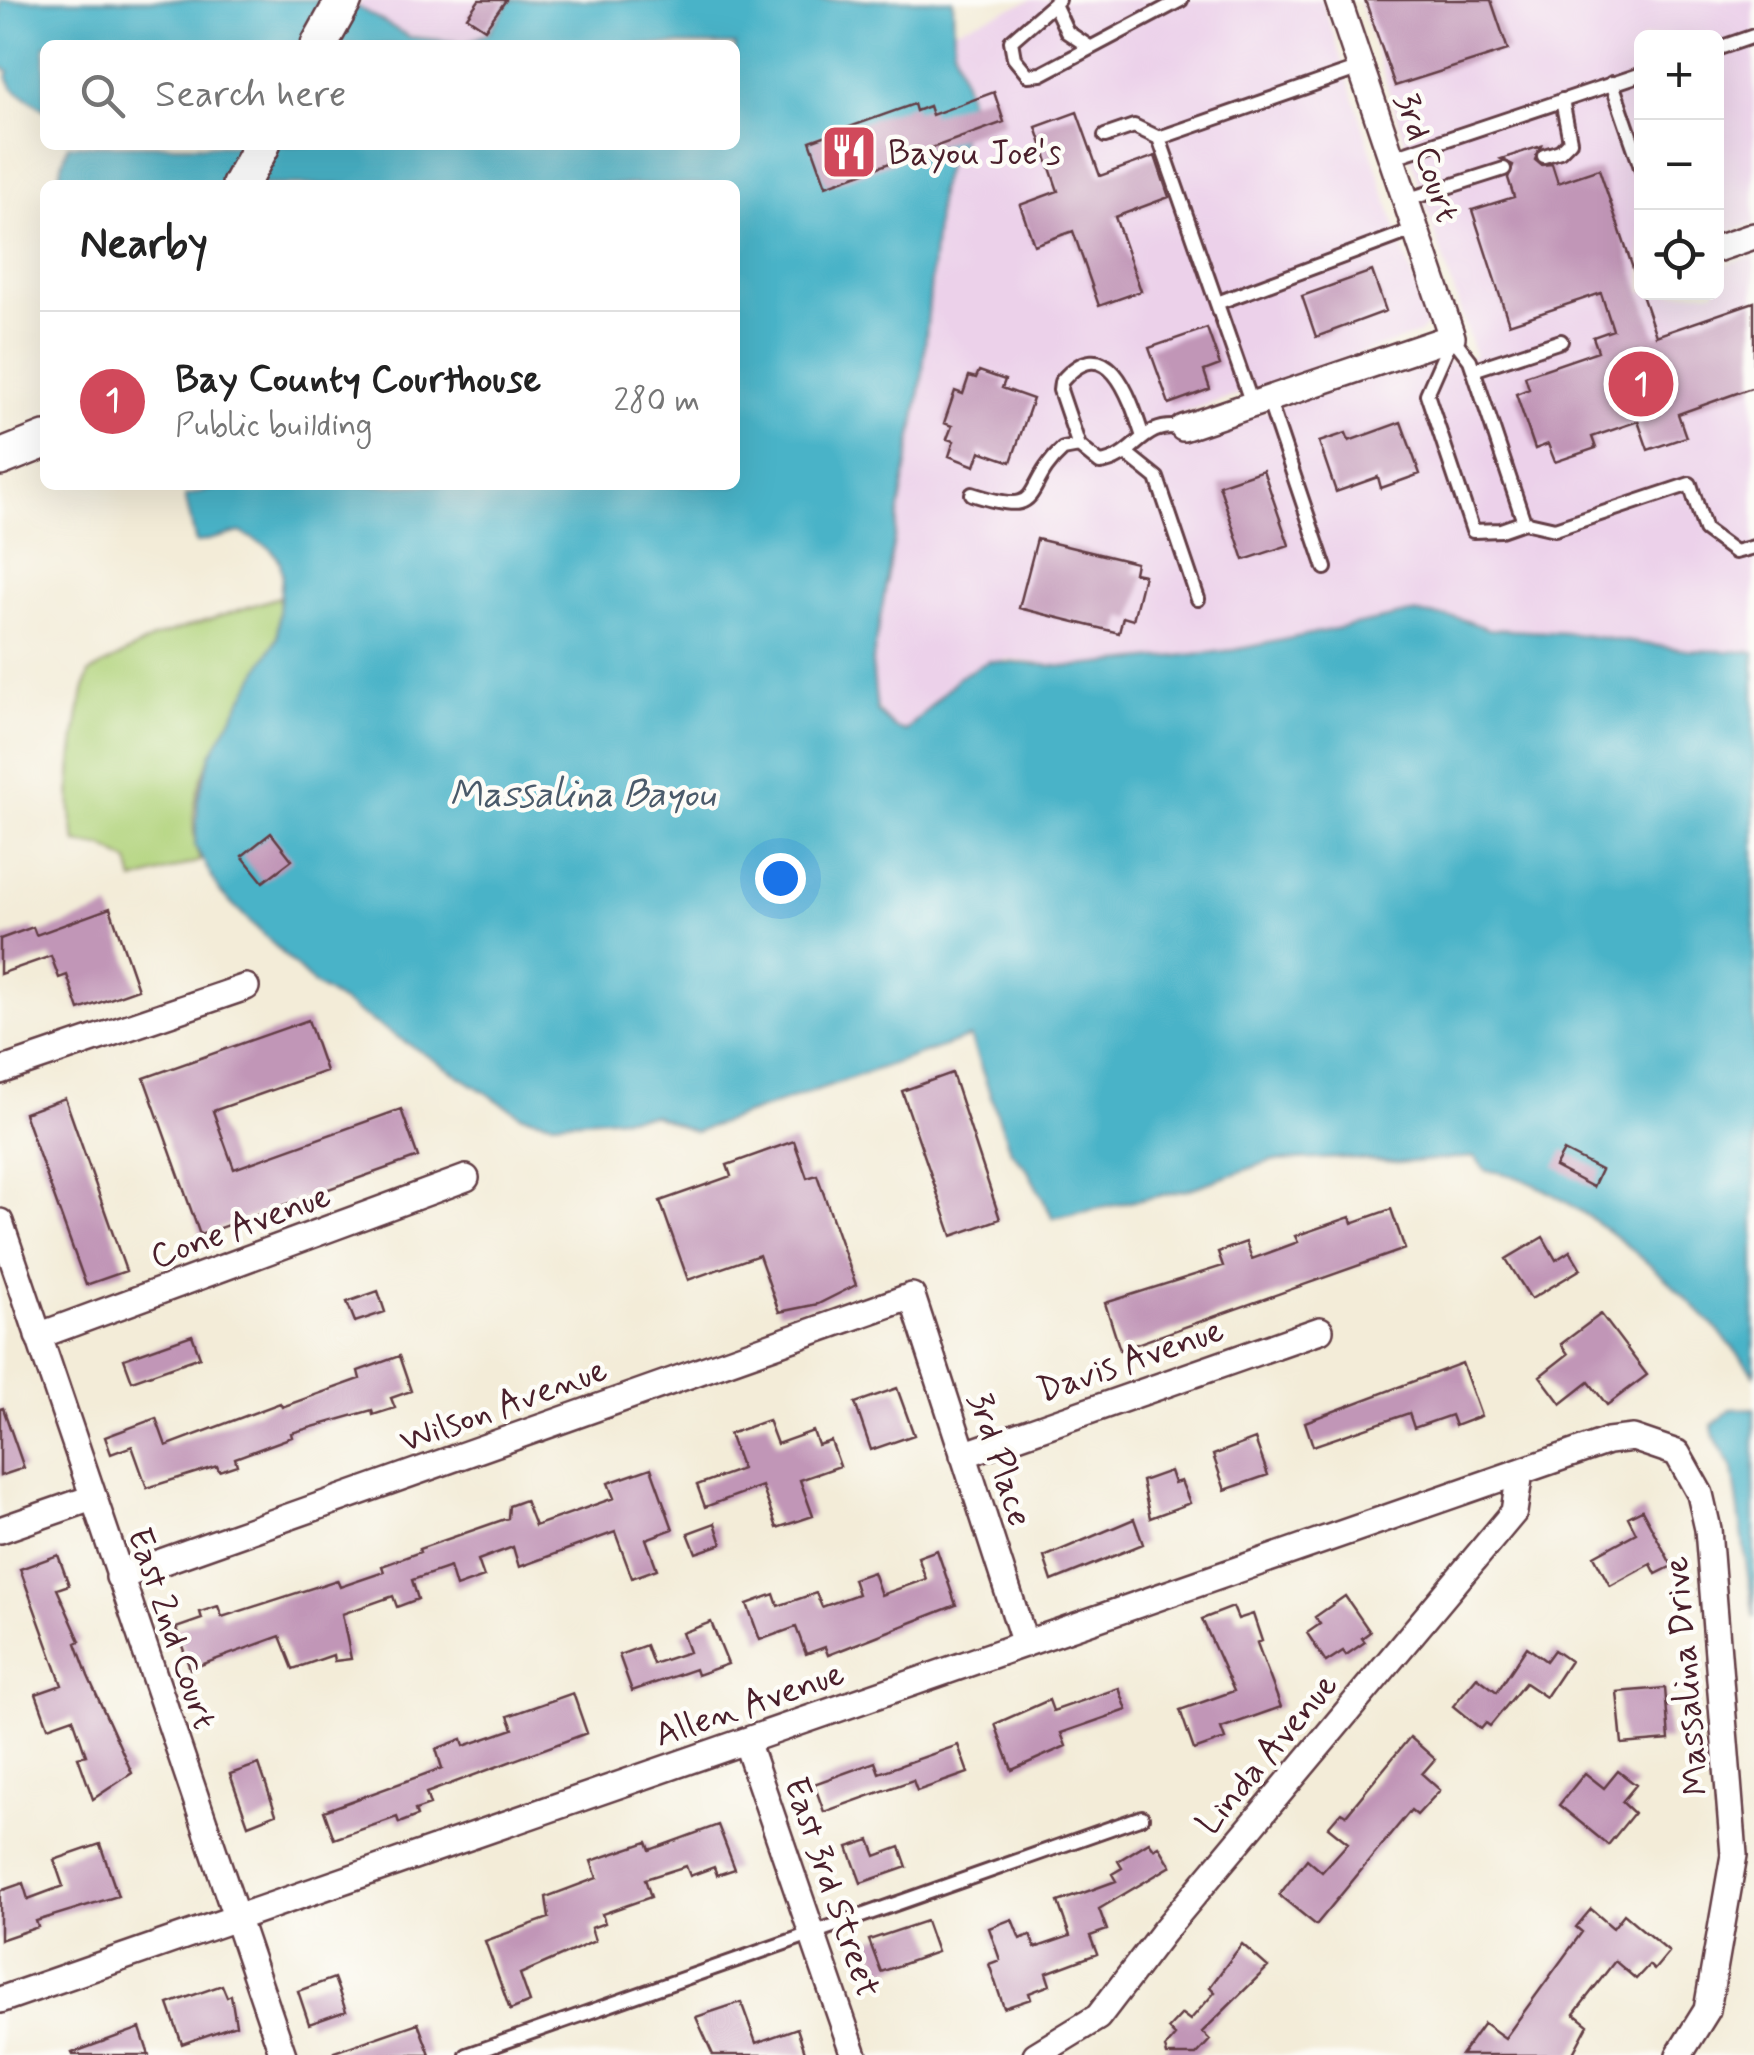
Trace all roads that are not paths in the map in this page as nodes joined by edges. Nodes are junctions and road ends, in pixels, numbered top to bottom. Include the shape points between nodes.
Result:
1 (344, 0) edge
2 (1181, 0) edge
3 (1338, 0) edge
4 (1056, 2) edge
5 (1754, 36) edge
6 (322, 40) edge
7 (1088, 46) junction
8 (1724, 46) edge
9 (1360, 68) junction
10 (1634, 76) edge
11 (1612, 83) junction
12 (1562, 100) junction
13 (1105, 136) dead end
14 (1159, 138) junction
15 (1634, 147) edge
16 (259, 150) edge
17 (1544, 156) dead end
18 (1392, 158) junction
19 (1504, 168) dead end
20 (243, 180) edge
21 (1406, 200) junction
22 (1416, 229) junction
23 (1754, 236) edge
24 (1724, 245) edge
25 (1216, 303) junction
26 (1452, 337) junction
27 (1561, 341) dead end
28 (1473, 370) junction
29 (1260, 402) junction
30 (1183, 428) joint
31 (1142, 434) junction
32 (40, 442) edge
33 (1078, 446) junction
34 (1126, 453) junction
35 (0, 458) edge
36 (972, 494) dead end
37 (1524, 522) junction
38 (1754, 547) edge
39 (1325, 568) dead end
40 (1198, 599) dead end
41 (246, 986) dead end
42 (0, 1072) edge
43 (466, 1178) dead end
44 (0, 1222) edge
45 (912, 1296) joint
46 (1320, 1330) dead end
47 (38, 1336) junction
48 (963, 1454) junction
49 (1520, 1472) junction
50 (92, 1498) junction
51 (0, 1530) edge
52 (118, 1577) junction
53 (1025, 1644) junction
54 (746, 1741) junction
55 (1142, 1817) dead end
56 (236, 1920) junction
57 (811, 1930) junction
58 (0, 2000) edge
59 (283, 2055) edge
60 (467, 2055) edge
61 (854, 2055) edge
62 (1036, 2055) edge
63 (1680, 2055) edge

1 - 6 street
2 - 7 lane
3 - 9 street, 3rd Court
4 - 7 lane via 1068,32
4 - 7 lane via 1011,40 1014,58 1028,75 1041,74
5 - 8 lane
9 - 14 lane
9 - 18 street, 3rd Court
10 - 11 lane
11 - 12 lane
11 - 15 lane
12 - 17 lane via 1570,141
12 - 18 lane
13 - 14 lane via 1134,126
14 - 25 lane
16 - 20 street
18 - 21 street, 3rd Court
19 - 21 lane
21 - 22 street, 3rd Court
22 - 25 lane
22 - 26 street, 3rd Court
23 - 24 street
25 - 29 lane
26 - 28 lane
26 - 29 street
26 - 37 lane via 1427,394 1473,531
27 - 28 lane
28 - 37 lane
29 - 30 street
29 - 39 lane
30 - 31 lane
31 - 33 lane via 1119,377 1093,361 1082,362 1060,390
31 - 34 lane
32 - 35 street
33 - 34 lane via 1100,463
33 - 36 lane via 1053,458 1027,501 1011,506
34 - 40 lane via 1158,478
37 - 38 lane via 1555,528 1690,484 1705,530 1735,552
41 - 42 street
43 - 47 street, Cone Avenue
44 - 47 street, East 2nd Court
45 - 48 street, 3rd Place
45 - 52 street, Wilson Avenue
46 - 48 street, Davis Avenue
47 - 50 street, East 2nd Court
48 - 53 street, 3rd Place
49 - 53 street, Allen Avenue
49 - 62 street, Linda Avenue via 1514,1512 1098,2017
49 - 63 street, Massalina Drive via 1633,1438 1677,1452 1700,1494 1724,1690 1734,1855 1707,2010
50 - 51 street
50 - 52 street, East 2nd Court
52 - 56 street, East 2nd Court
53 - 54 street, Allen Avenue
54 - 56 street, Allen Avenue
54 - 57 street, East 3rd Street
55 - 57 lane
56 - 58 street, Allen Avenue
56 - 59 street, East 2nd Court
57 - 60 lane
57 - 61 street, East 3rd Street

